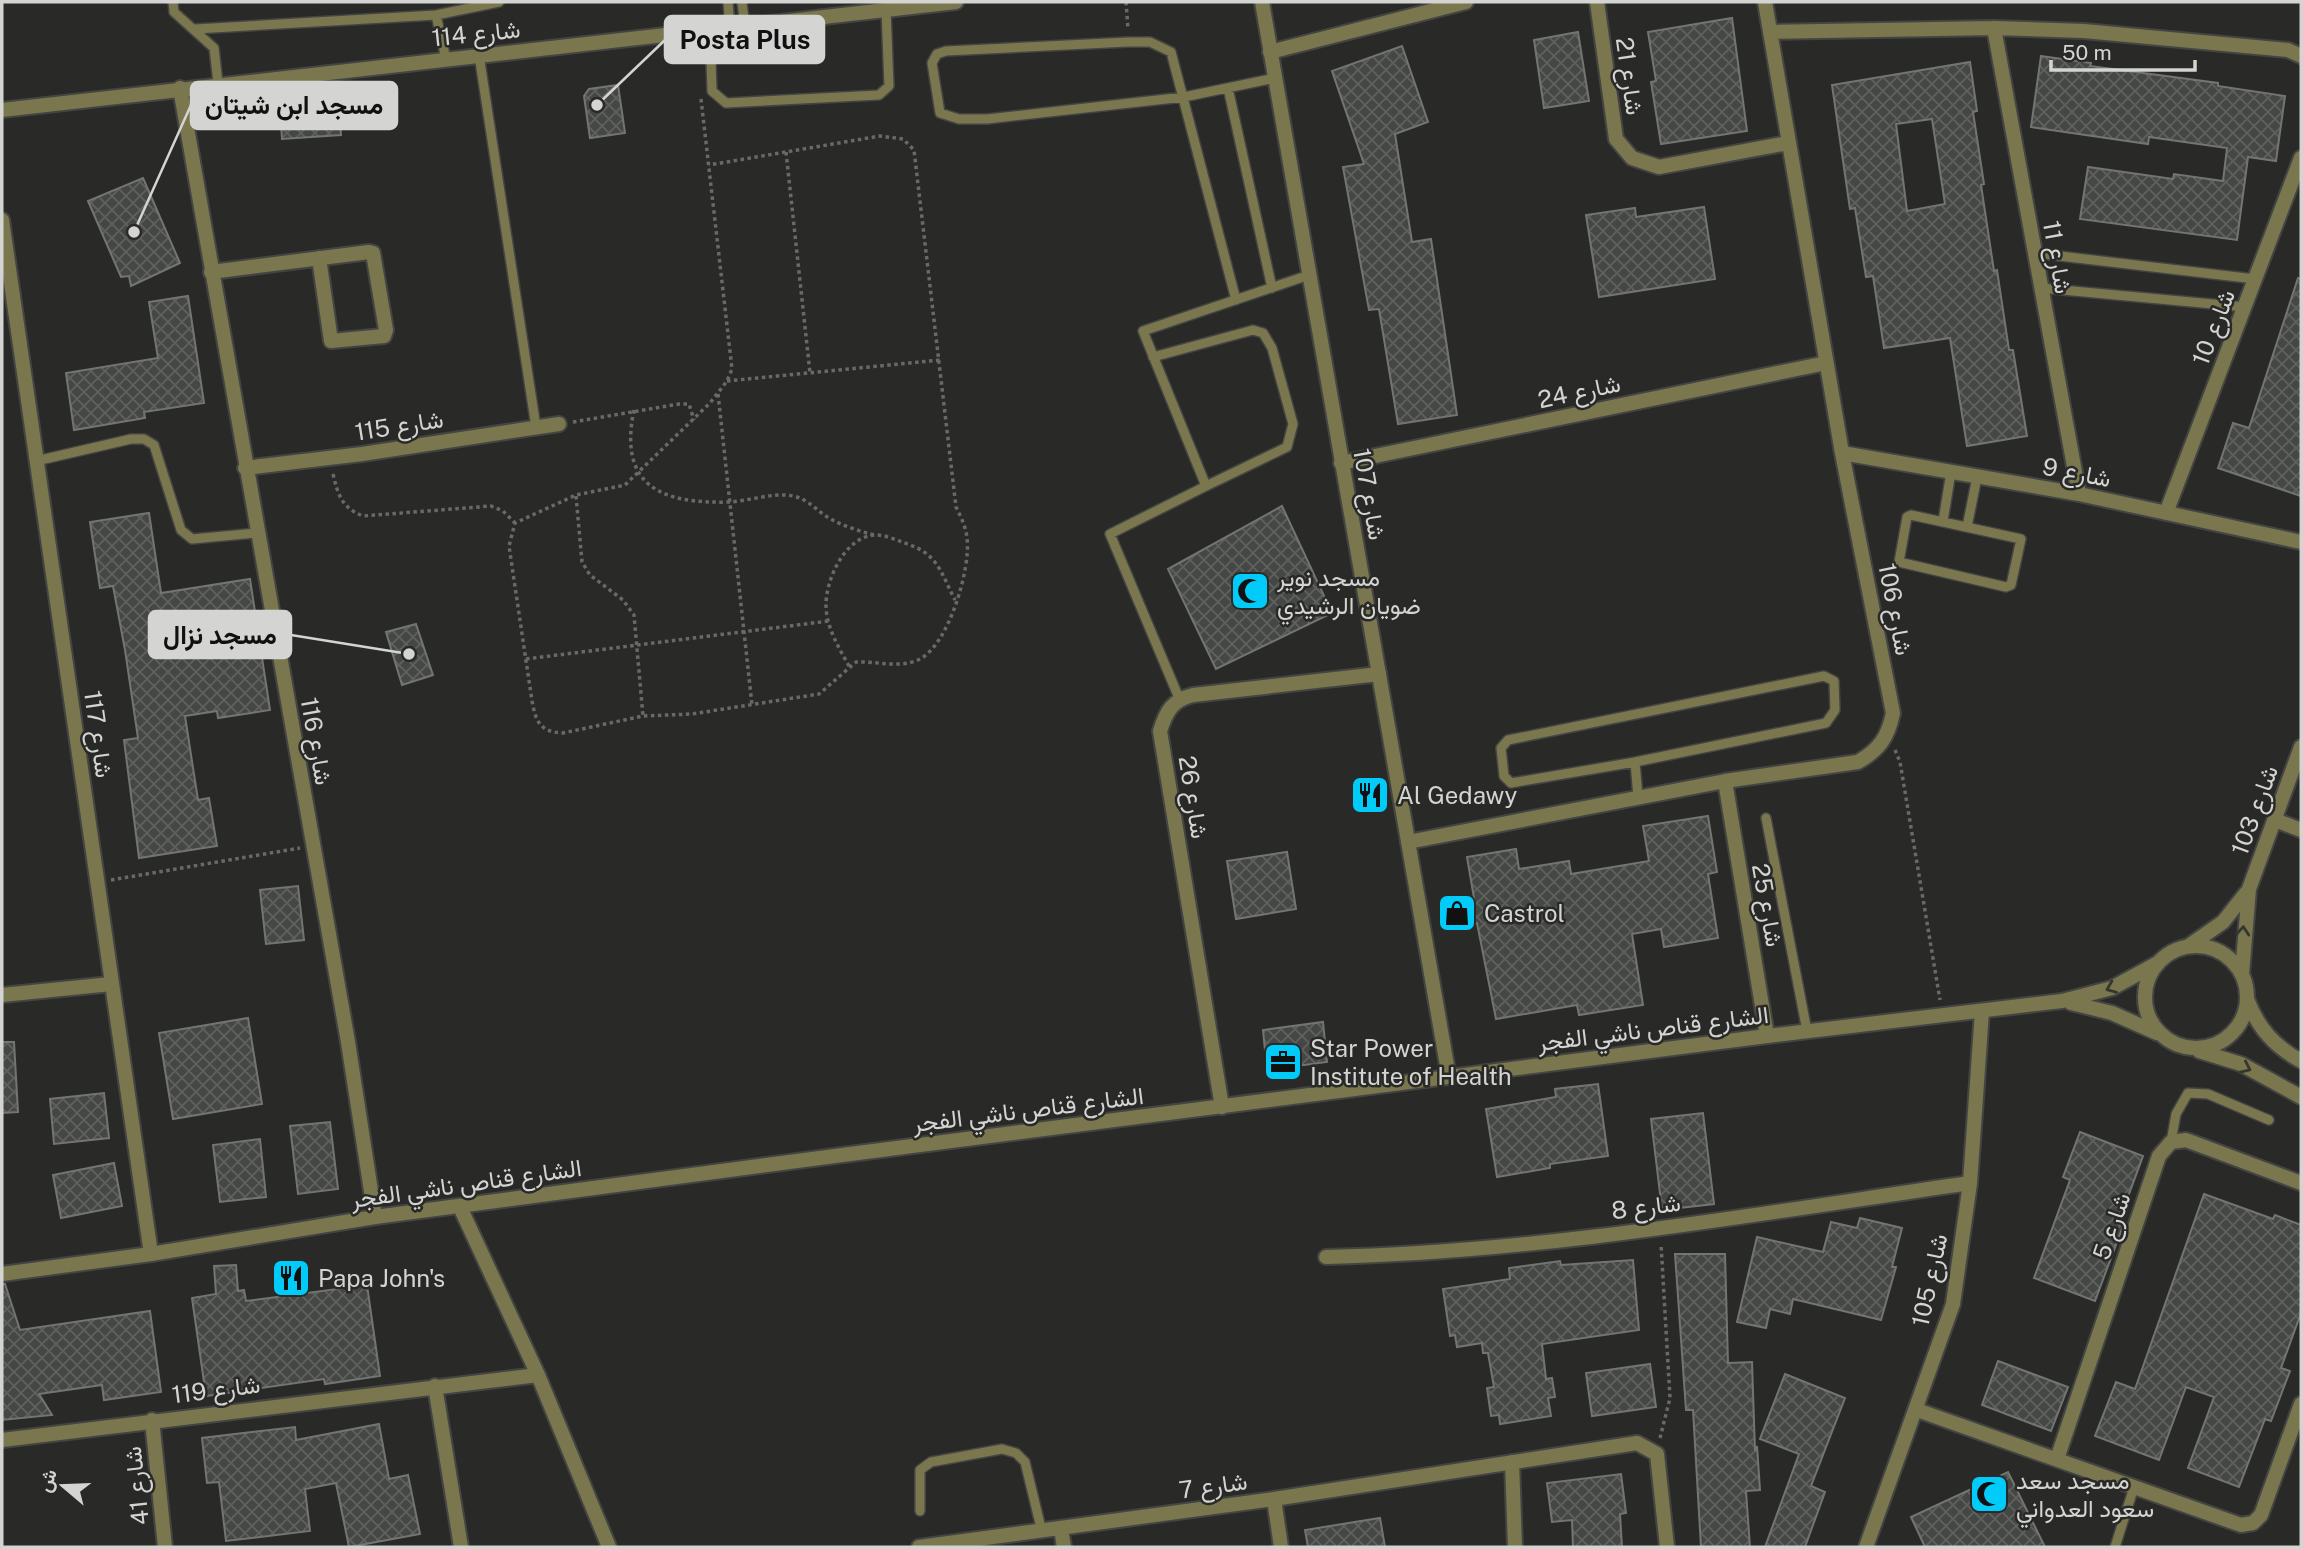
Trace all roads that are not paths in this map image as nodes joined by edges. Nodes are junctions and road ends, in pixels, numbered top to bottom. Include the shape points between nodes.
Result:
1 (173, 2) edge
2 (499, 2) edge
3 (728, 2) edge
4 (742, 2) edge
5 (956, 2) edge
6 (1262, 2) edge
7 (1465, 2) edge
8 (1597, 2) edge
9 (1765, 2) edge
10 (886, 10) junction
11 (436, 15) junction
12 (737, 28) junction
13 (1994, 28) junction
14 (195, 29) junction
15 (709, 31) junction
16 (1770, 32) junction
17 (1270, 52) junction
18 (479, 55) junction
19 (2301, 56) edge
20 (446, 59) junction
21 (1275, 78) junction
22 (218, 83) junction
23 (1228, 88) junction
24 (180, 89) junction
25 (1184, 97) junction
26 (2, 110) edge
27 (1788, 143) junction
28 (2301, 158) edge
29 (2, 220) edge
30 (2034, 253) junction
31 (319, 258) junction
32 (211, 272) junction
33 (1310, 275) junction
34 (2255, 279) junction
35 (1272, 288) junction
36 (2041, 288) junction
37 (1236, 300) junction
38 (2245, 307) junction
39 (1153, 357) junction
40 (1826, 363) junction
41 (559, 424) road end
42 (536, 427) junction
43 (1842, 453) junction
44 (36, 461) junction
45 (1341, 464) junction
46 (245, 468) junction
47 (1951, 472) junction
48 (1977, 477) junction
49 (1206, 486) junction
50 (2078, 494) junction
51 (2166, 513) junction
52 (1943, 521) junction
53 (1967, 527) junction
54 (257, 533) junction
55 (2301, 542) edge
56 (1379, 674) junction
57 (1179, 698) junction
58 (2301, 747) edge
59 (1635, 762) junction
60 (1725, 780) junction
61 (1637, 797) junction
62 (1766, 818) dead end
63 (2274, 820) junction
64 (2301, 830) edge
65 (1408, 842) junction
66 (2249, 889) junction
67 (2190, 945) junction
68 (2156, 964) junction
69 (2242, 974) junction
70 (111, 984) junction
71 (2, 995) edge
72 (2247, 999) junction
73 (2062, 1001) junction
74 (1982, 1011) junction
75 (1807, 1031) junction
76 (2158, 1033) junction
77 (1768, 1036) junction
78 (2188, 1048) junction
79 (2301, 1061) edge
80 (1449, 1077) junction
81 (2301, 1097) edge
82 (1222, 1107) junction
83 (2269, 1120) dead end
84 (2171, 1142) junction
85 (1970, 1183) junction
86 (2301, 1183) edge
87 (460, 1207) junction
88 (374, 1217) junction
89 (151, 1254) junction
90 (1326, 1257) dead end
91 (2, 1274) edge
92 (538, 1375) junction
93 (435, 1386) junction
94 (2301, 1404) edge
95 (1917, 1410) junction
96 (152, 1420) junction
97 (2, 1440) edge
98 (2057, 1460) junction
99 (1512, 1462) junction
100 (2134, 1487) junction
101 (1274, 1499) junction
102 (920, 1511) dead end
103 (1061, 1529) junction
104 (1042, 1532) junction
105 (165, 1547) edge
106 (461, 1547) edge
107 (609, 1547) edge
108 (919, 1547) edge
109 (1063, 1547) edge
110 (1282, 1547) edge
111 (1515, 1547) edge
112 (1667, 1547) edge
113 (1866, 1547) edge
114 (2115, 1547) edge

1 - 14 lane via 174,12
2 - 11 lane
3 - 12 lane
4 - 12 lane
5 - 10 street, شارع 114
6 - 17 street, شارع 107
7 - 17 street
8 - 27 street, شارع 21 via 1616,139 1632,158 1659,167
9 - 16 street, شارع 106
10 - 12 street, شارع 114
10 - 15 lane via 889,86 879,95 726,103 712,92
11 - 14 lane
11 - 20 lane
12 - 15 street, شارع 114
13 - 16 street
13 - 19 street via 2160,37 2288,50
13 - 30 street, شارع 11
14 - 22 lane via 214,48
15 - 18 street, شارع 114
16 - 27 street, شارع 106
17 - 21 street, شارع 107
18 - 20 street, شارع 114
18 - 42 lane
20 - 22 street, شارع 114
21 - 23 lane
21 - 33 street, شارع 107
22 - 24 street, شارع 114
23 - 25 lane
23 - 35 lane
24 - 26 street, شارع 114
24 - 32 street, شارع 116
25 - 25 lane via 1171,52 1150,42 937,54 932,63 940,113 959,119
25 - 37 lane
27 - 40 street, شارع 106
28 - 34 street, شارع 10
29 - 44 street, شارع 117
30 - 34 lane
30 - 36 street, شارع 11
31 - 31 street via 374,254 384,336 331,341
31 - 32 street
32 - 46 street, شارع 116
33 - 35 lane
33 - 45 street, شارع 107
34 - 38 street, شارع 10
35 - 37 lane
36 - 38 lane
36 - 50 street, شارع 11
37 - 39 lane via 1143,331
38 - 51 street, شارع 10
39 - 49 lane
39 - 49 lane via 1253,330 1263,333 1272,348 1293,424 1287,447
40 - 43 street, شارع 106
40 - 45 street, شارع 24
41 - 42 street, شارع 115
42 - 46 street, شارع 115
43 - 47 street, شارع 9
43 - 60 street, شارع 106 via 1893,713 1888,735 1875,752 1858,762
44 - 54 lane via 144,439 153,445 181,530 192,539
44 - 70 street, شارع 117
45 - 56 street, شارع 107
46 - 54 street, شارع 116
47 - 48 street, شارع 9
47 - 52 lane
48 - 50 street, شارع 9
48 - 53 lane
49 - 57 lane via 1110,534
50 - 51 street, شارع 9
51 - 55 street, شارع 9
52 - 53 lane
52 - 53 lane via 1907,517 1899,562 2009,587 2021,539
54 - 88 street, شارع 116
56 - 57 street
56 - 65 street, شارع 107
57 - 82 street, شارع 26 via 1166,711 1160,731
58 - 63 street, شارع 103
59 - 59 lane via 1826,723 1835,710 1834,681 1824,676 1798,681 1508,740 1501,748 1504,776 1511,783
59 - 61 lane
60 - 61 street
60 - 77 street, شارع 25
61 - 65 street
62 - 75 lane
63 - 64 street
63 - 66 street, شارع 103
65 - 80 street, شارع 107
66 - 67 street, شارع 103 via 2223,922
69 -> 66 street, شارع 103
67 - 68 street via 2172,951
67 - 69 street via 2220,952
68 -> 73 street, الشارع قناص ناشي الفجر via 2112,988
68 - 76 street via 2144,992 2145,1006
69 - 72 street
70 - 71 street
70 - 89 street, شارع 117
72 - 78 street via 2245,1013 2229,1037 2216,1045
72 - 79 street via 2269,1038
73 - 74 street, الشارع قناص ناشي الفجر
73 - 76 street, الشارع قناص ناشي الفجر via 2112,1013
74 - 75 street, الشارع قناص ناشي الفجر
74 - 85 street, شارع 105
75 - 77 street, الشارع قناص ناشي الفجر
76 - 78 street
77 - 80 street, الشارع قناص ناشي الفجر
78 -> 81 street via 2241,1065
80 - 82 street, الشارع قناص ناشي الفجر
82 - 87 street, الشارع قناص ناشي الفجر
83 - 84 lane via 2208,1094 2188,1093 2176,1115
84 - 86 street via 2186,1140
84 - 98 street, شارع 5 via 2159,1156
85 - 90 street, شارع 8 via 1660,1228 1427,1255
85 - 95 street, شارع 105 via 1953,1304
87 - 88 street, الشارع قناص ناشي الفجر
87 - 92 street
88 - 89 street, الشارع قناص ناشي الفجر
89 - 91 street, الشارع قناص ناشي الفجر
92 - 93 street, شارع 119
92 - 107 street
93 - 96 street, شارع 119
93 - 106 street
94 - 100 street via 2262,1515 2253,1523 2241,1525
95 - 98 street
95 - 113 street, شارع 105
96 - 97 street, شارع 119
96 - 105 street, شارع 41
98 - 100 street
99 - 101 street, شارع 7
99 - 111 street
99 - 112 street, شارع 7 via 1637,1443 1657,1454
100 - 114 lane
101 - 103 street, شارع 7
101 - 110 street
102 - 104 lane via 920,1470 925,1466 1002,1449 1025,1461
103 - 104 street, شارع 7
103 - 109 street
104 - 108 street, شارع 7

